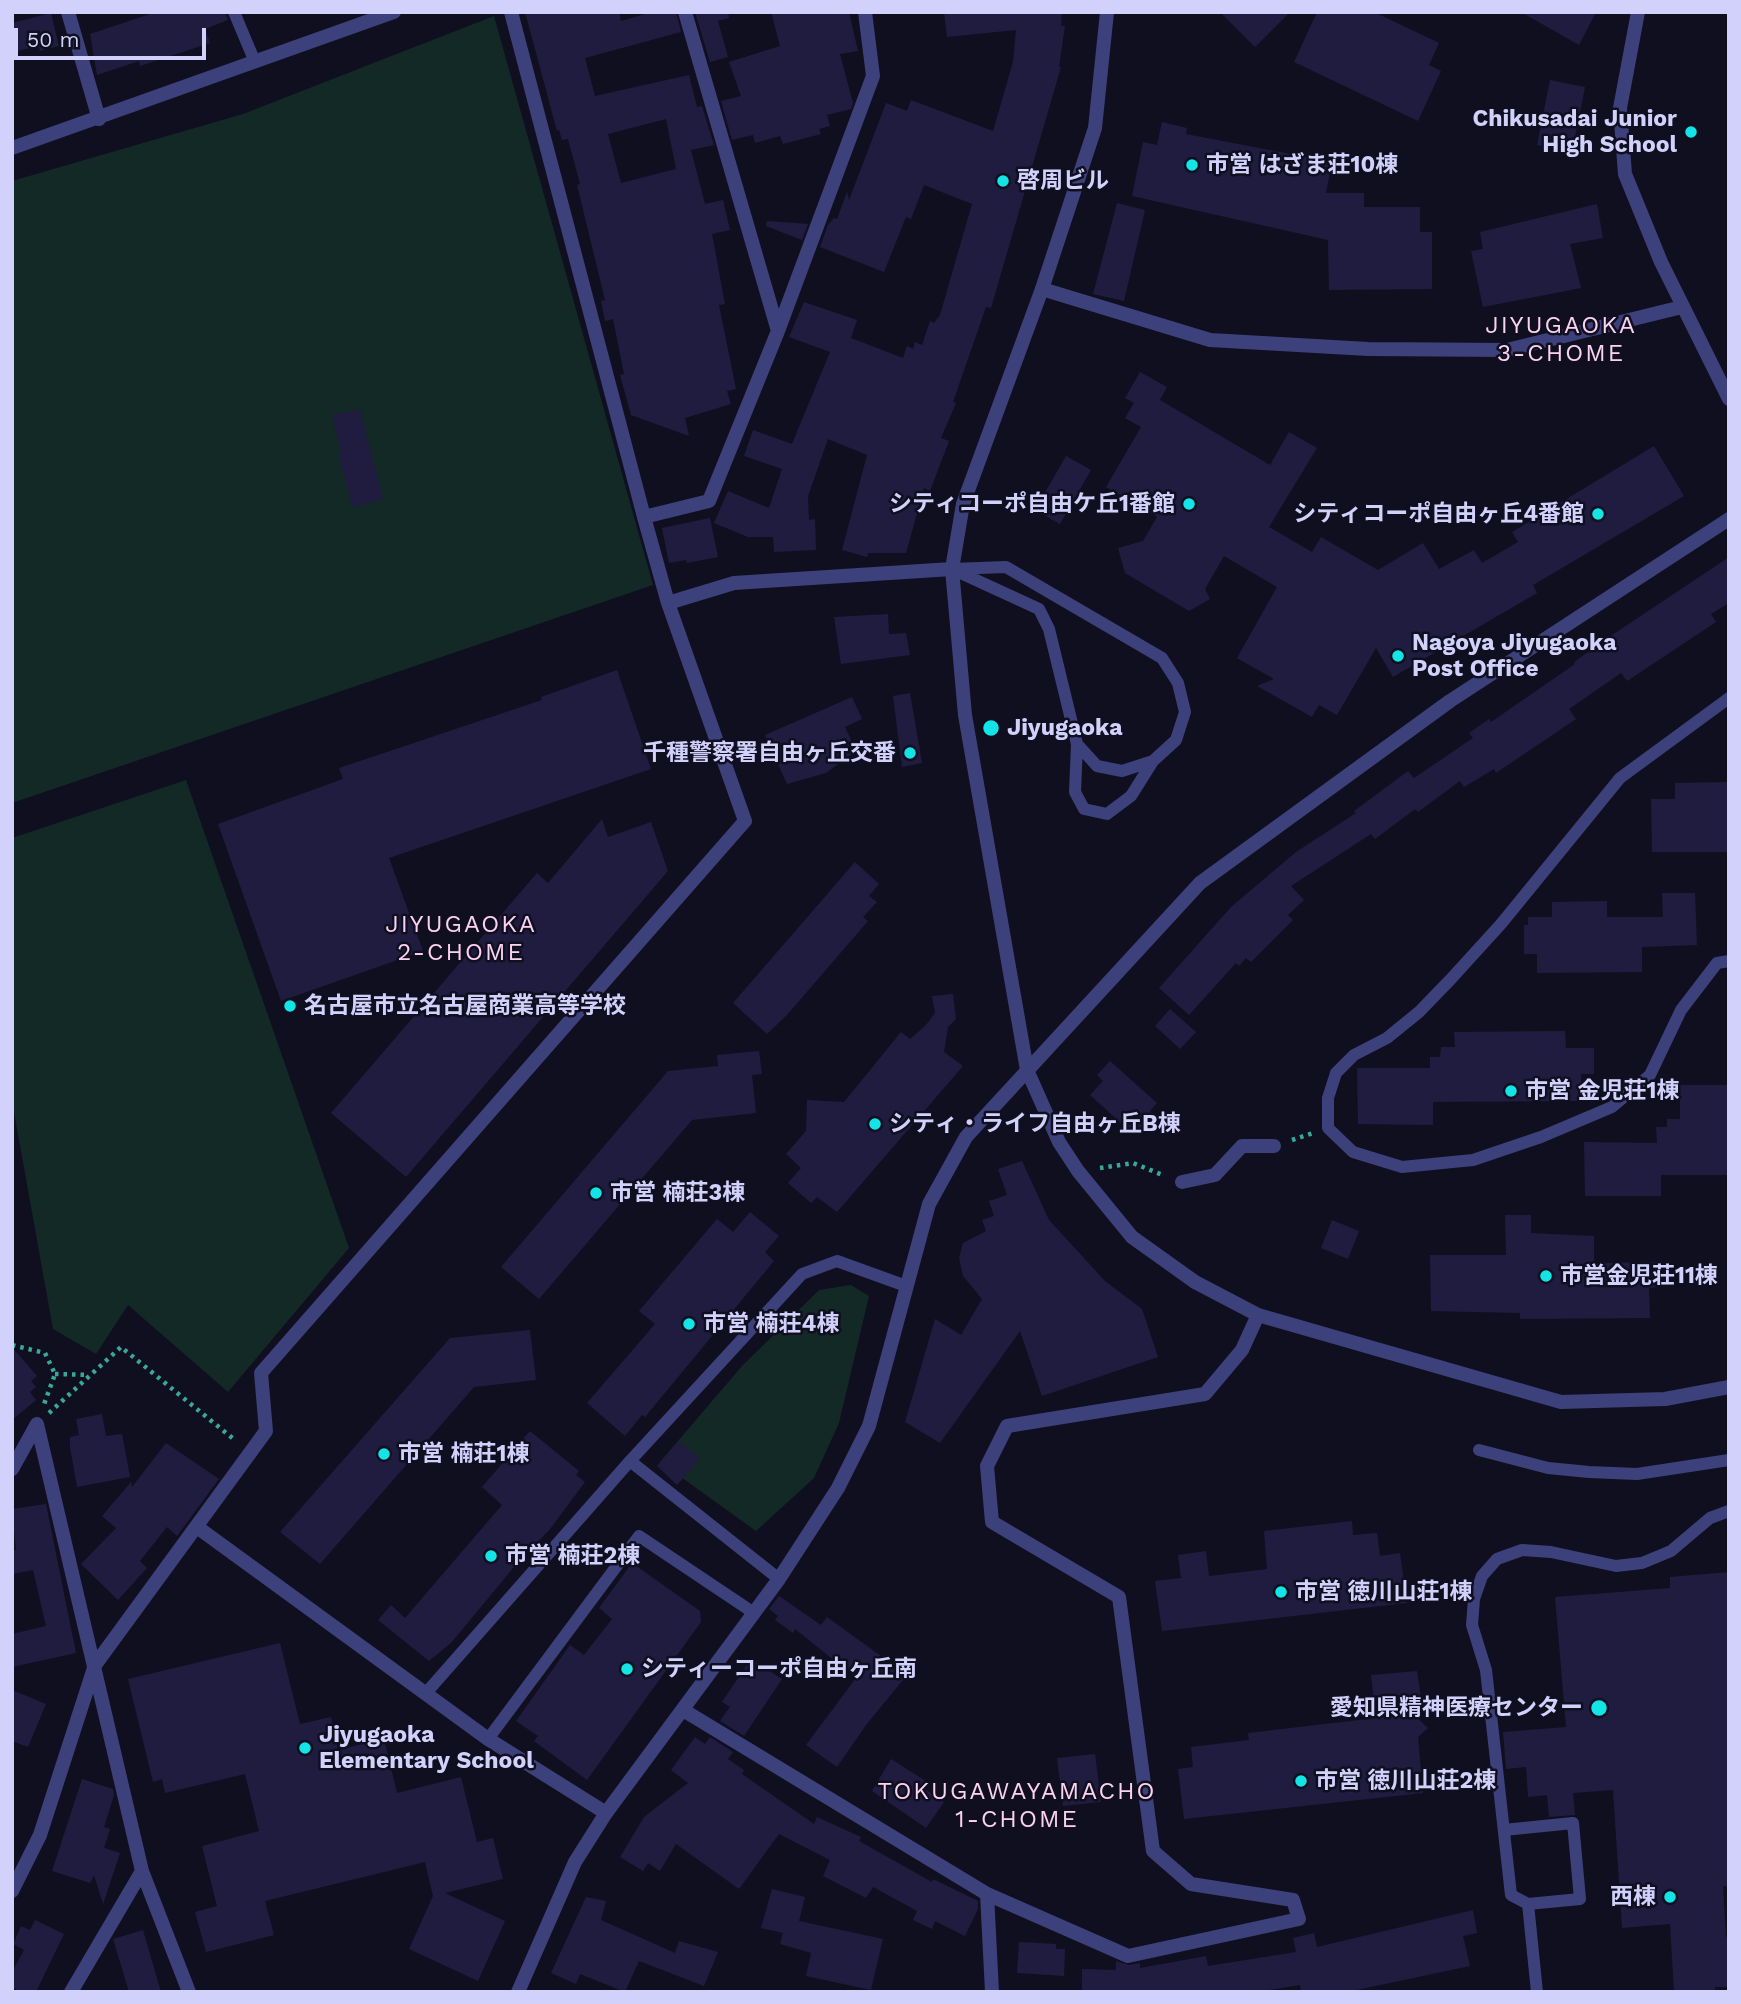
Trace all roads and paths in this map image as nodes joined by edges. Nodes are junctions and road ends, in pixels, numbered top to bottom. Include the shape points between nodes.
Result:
1 (68, 12) edge
2 (234, 12) edge
3 (394, 12) edge
4 (511, 12) edge
5 (685, 12) edge
6 (865, 12) edge
7 (1107, 12) edge
8 (1638, 12) edge
9 (255, 62) junction
10 (99, 119) junction
11 (12, 148) edge
12 (1042, 289) junction
13 (1682, 307) junction
14 (778, 331) junction
15 (1729, 399) edge
16 (643, 517) junction
17 (1729, 519) edge
18 (952, 569) junction
19 (668, 604) junction
20 (1729, 698) edge
21 (1077, 744) junction
22 (1153, 761) junction
23 (1729, 961) edge
24 (1027, 1069) junction
25 (1328, 1128) junction
26 (1274, 1146) joint
27 (1078, 1171) junction
28 (1182, 1182) joint
29 (906, 1286) junction
30 (1258, 1315) junction
31 (12, 1345) edge
32 (55, 1374) junction
33 (91, 1375) junction
34 (1729, 1387) edge
35 (37, 1424) junction
36 (1479, 1450) dead end
37 (250, 1453) junction
38 (1729, 1460) edge
39 (630, 1461) junction
40 (12, 1469) edge
41 (1729, 1511) edge
42 (197, 1527) junction
43 (779, 1578) junction
44 (754, 1613) junction
45 (95, 1665) junction
46 (426, 1693) junction
47 (683, 1710) junction
48 (488, 1739) junction
49 (606, 1813) junction
50 (1504, 1830) junction
51 (142, 1871) junction
52 (12, 1891) edge
53 (987, 1894) junction
54 (1528, 1904) junction
55 (71, 1992) edge
56 (189, 1992) edge
57 (518, 1992) edge
58 (992, 1992) edge
59 (1537, 1992) edge

1 - 10 street
2 - 9 lane
3 - 9 street
4 - 16 street
5 - 14 street
6 - 14 street via 873,76
7 - 12 street via 1096,128
8 - 13 street via 1619,108 1625,174
9 - 10 street
10 - 11 street
12 - 13 street via 1210,340 1368,349 1507,350
12 - 18 street via 963,504
13 - 15 street
14 - 16 street via 709,501
16 - 19 street
17 - 24 street via 1450,701 1200,883
18 - 19 street via 734,583
18 - 21 lane via 1039,610 1049,629
18 - 22 lane via 1006,567 1162,658 1178,683 1185,712 1176,740
18 - 24 street via 965,715
19 - 37 street via 745,821 261,1374 266,1432
20 - 25 lane via 1619,778 1443,988 1387,1038 1354,1055 1336,1073 1328,1098
21 - 22 lane via 1097,766 1122,771
21 - 22 lane via 1076,792 1084,809 1107,814 1131,796
23 - 25 lane via 1717,963 1681,1010 1650,1076 1612,1107 1541,1137 1473,1160 1402,1167 1353,1152
24 - 27 street via 1059,1142
24 - 29 street via 966,1137 929,1204
25 - 26 path
26 - 28 street via 1242,1146 1215,1175
27 - 28 path via 1133,1163
27 - 30 street via 1132,1237 1195,1282
29 - 39 lane via 837,1261 802,1274
29 - 43 street via 869,1426 838,1488
30 - 34 street via 1561,1402 1665,1399
30 - 53 street via 1242,1350 1205,1394 1007,1426 987,1466 992,1522 1119,1597 1153,1851 1191,1884 1293,1900 1299,1919 1128,1956
31 - 32 path via 44,1353
32 - 33 path
32 - 35 path
33 - 35 path
33 - 37 path via 121,1347
35 - 40 street
35 - 45 street
36 - 38 lane via 1548,1468 1637,1474
37 - 42 street
39 - 43 lane
39 - 46 lane
41 - 50 lane via 1710,1518 1671,1551 1642,1563 1616,1566 1522,1550 1497,1559 1482,1576 1472,1625 1486,1670
42 - 45 street
42 - 46 street
43 - 44 street
44 - 47 street
44 - 48 lane via 639,1536
45 - 51 street
45 - 52 street via 40,1835
46 - 48 street
47 - 49 street
47 - 53 street
48 - 49 street
49 - 57 street via 575,1862
50 - 54 lane via 1511,1895
50 - 54 lane via 1573,1823 1580,1899
51 - 55 street
51 - 56 street
53 - 58 street
54 - 59 lane

